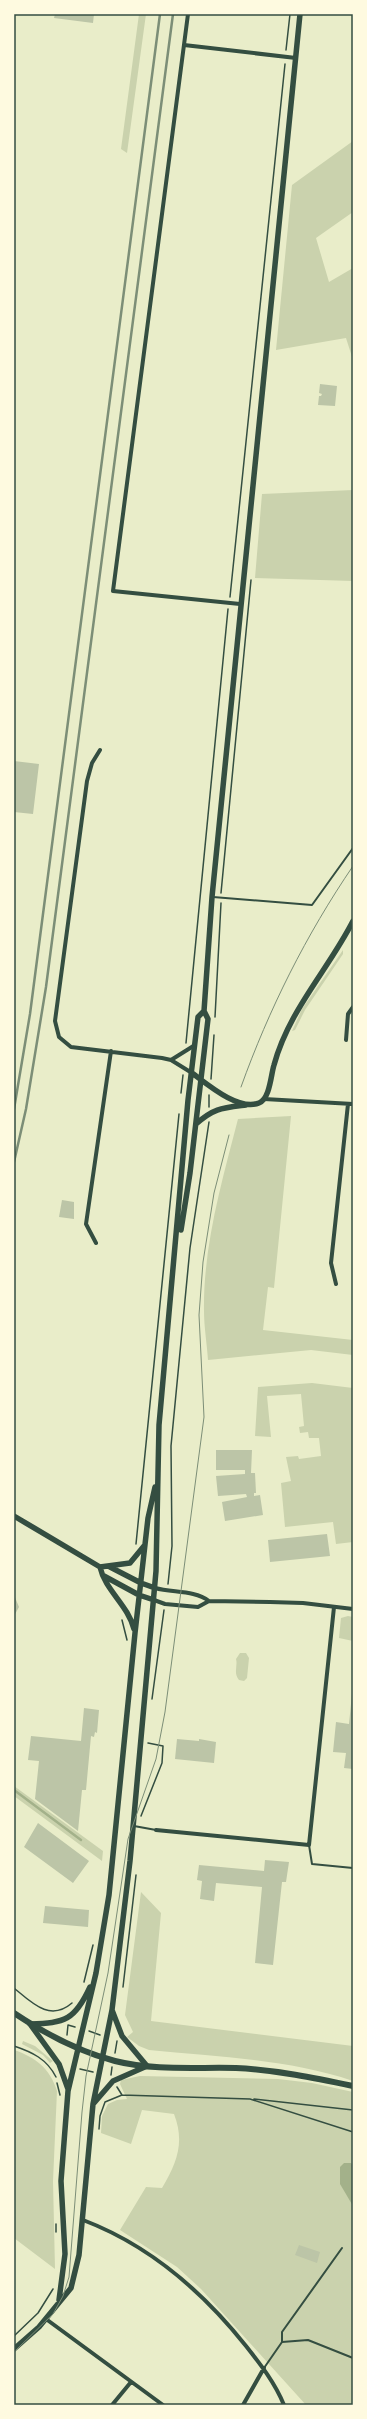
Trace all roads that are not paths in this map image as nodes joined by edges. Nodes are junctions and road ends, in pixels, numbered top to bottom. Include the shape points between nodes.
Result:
1 (188, 14) edge
2 (300, 14) edge
3 (184, 44) junction
4 (296, 58) junction
5 (240, 604) junction
6 (100, 750) dead end
7 (353, 848) edge
8 (212, 897) junction
9 (353, 921) edge
10 (353, 1007) edge
11 (204, 1011) junction
12 (346, 1040) dead end
13 (195, 1045) junction
14 (111, 1051) junction
15 (171, 1060) junction
16 (192, 1073) junction
17 (200, 1079) junction
18 (264, 1099) junction
19 (256, 1104) junction
20 (348, 1104) junction
21 (353, 1104) edge
22 (196, 1124) junction
23 (177, 1240) junction
24 (96, 1244) dead end
25 (336, 1284) dead end
26 (157, 1479) junction
27 (14, 1516) edge
28 (148, 1518) junction
29 (158, 1519) junction
30 (146, 1544) junction
31 (110, 1566) junction
32 (100, 1567) junction
33 (102, 1574) junction
34 (141, 1583) junction
35 (155, 1588) junction
36 (139, 1595) junction
37 (154, 1600) junction
38 (209, 1602) junction
39 (334, 1607) junction
40 (353, 1609) edge
41 (135, 1633) junction
42 (133, 1826) junction
43 (156, 1830) joint
44 (310, 1845) junction
45 (353, 1868) edge
46 (96, 1973) junction
47 (112, 2010) junction
48 (14, 2013) edge
49 (30, 2024) junction
50 (79, 2047) junction
51 (102, 2056) junction
52 (147, 2066) junction
53 (353, 2086) edge
54 (68, 2091) junction
55 (93, 2104) junction
56 (83, 2220) junction
57 (342, 2248) dead end
58 (58, 2301) junction
59 (46, 2319) junction
60 (282, 2342) junction
61 (14, 2349) edge
62 (353, 2358) edge
63 (264, 2368) junction
64 (131, 2382) junction
65 (112, 2405) edge
66 (163, 2405) edge
67 (243, 2405) edge
68 (284, 2405) edge

1 - 3 street
2 - 4 street
3 - 4 street
3 - 5 street via 113,591
4 - 5 street
5 - 8 street
6 - 14 street via 92,763 87,781 55,1021 59,1037 71,1047
7 - 8 lane via 312,905
8 - 11 street
9 - 18 street via 286,1030
10 - 12 street via 348,1014
11 - 13 street via 198,1017
11 - 17 street via 208,1019
13 - 15 street
13 - 16 street
14 - 15 street
14 - 24 street via 86,1224
15 - 16 street
16 - 17 street
16 - 23 street
17 - 19 street via 232,1100
17 - 22 street
18 - 19 street
18 - 20 street
19 - 22 street via 217,1108
20 - 21 street
20 - 25 street via 331,1263
22 - 23 street via 184,1220
23 - 26 street via 159,1425
26 - 28 street
26 - 29 street
27 - 32 street
28 - 29 street
28 - 30 street
29 - 35 street
30 - 31 street via 130,1563
30 - 34 street
31 - 32 street
31 - 34 street
32 - 33 street
33 - 36 street
33 - 41 street via 125,1608
34 - 35 street
34 - 36 street
35 - 37 street
35 - 38 street via 200,1595
36 - 37 street
36 - 41 street
37 - 38 street via 165,1604 198,1607
37 - 42 street
38 - 39 street via 303,1603
39 - 40 street
39 - 44 street
41 - 46 street via 109,1895
42 - 43 lane
42 - 47 street
43 - 44 street
44 - 45 lane via 312,1864
46 - 49 street via 82,2004 73,2015 61,2021
46 - 50 street
47 - 51 street
47 - 52 street via 122,2036
48 - 49 main road
49 - 50 main road
49 - 54 street via 59,2064
50 - 51 main road
50 - 54 street
51 - 52 main road
51 - 55 street
52 - 53 main road via 237,2068 276,2072
52 - 55 street via 113,2081
54 - 58 street via 61,2181 65,2254
55 - 56 street
56 - 58 street via 75,2276 71,2288
56 - 63 street via 115,2233 173,2271 228,2324
57 - 60 lane via 282,2332
58 - 59 street
59 - 61 street
59 - 64 street
60 - 62 lane via 308,2340
60 - 63 lane
63 - 67 street
63 - 68 street
64 - 65 street
64 - 66 street

